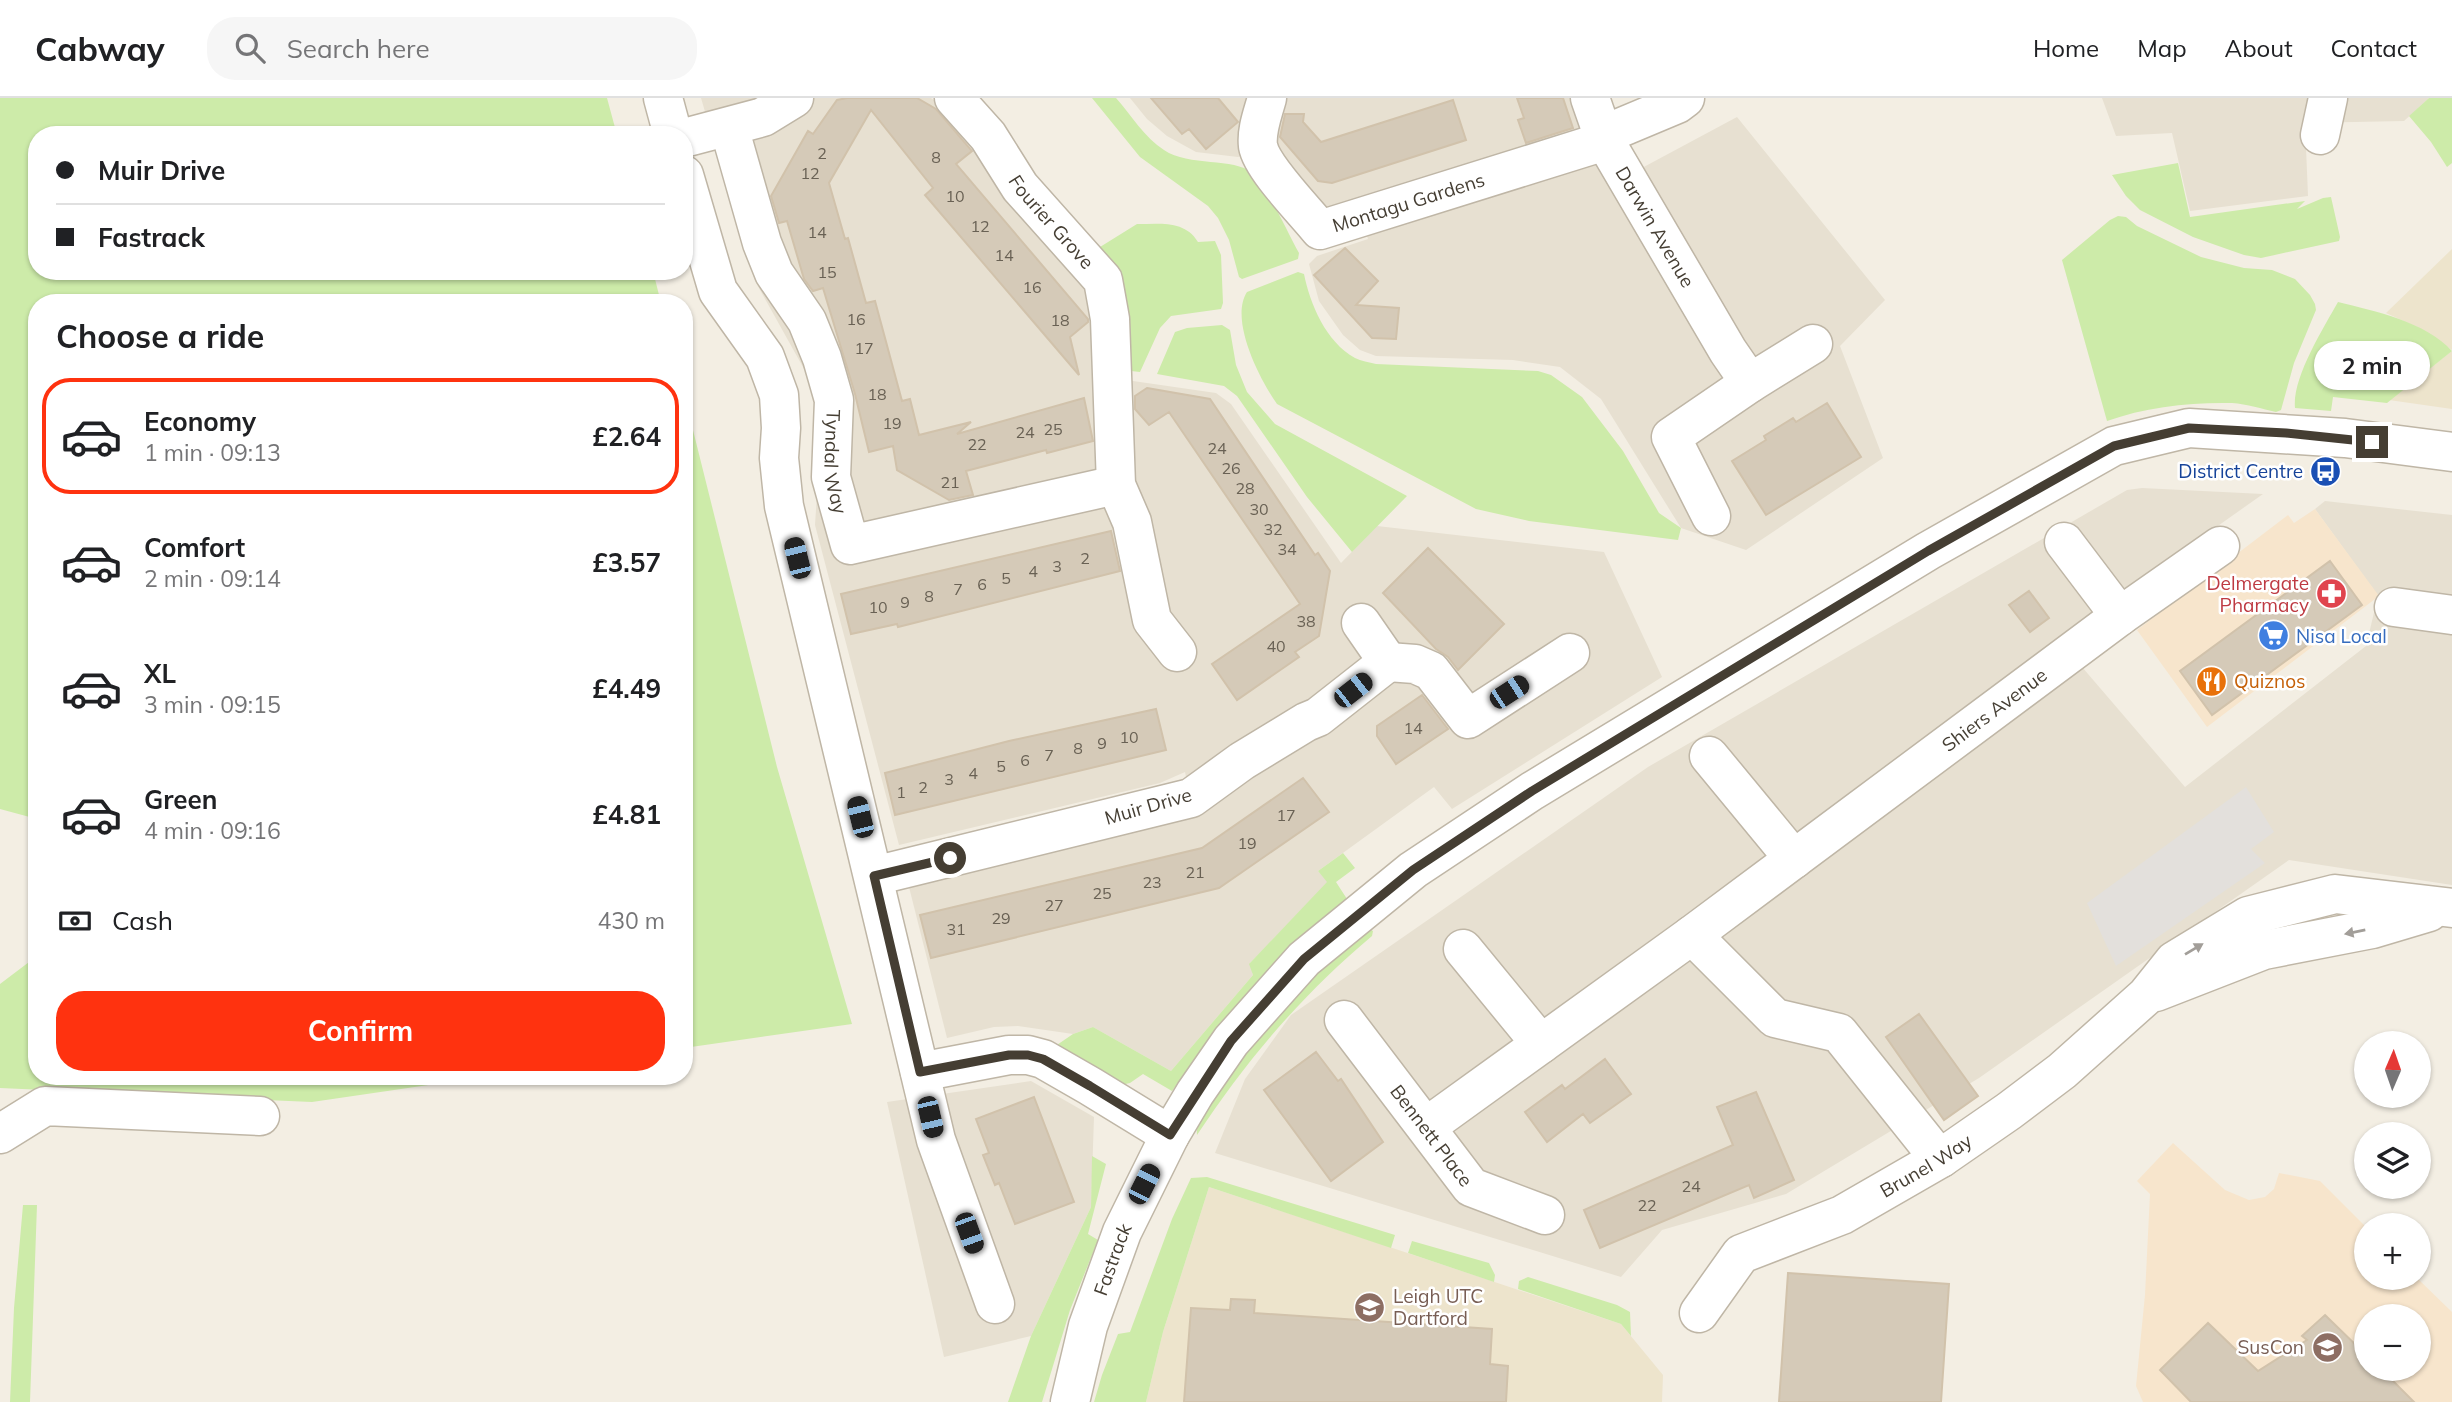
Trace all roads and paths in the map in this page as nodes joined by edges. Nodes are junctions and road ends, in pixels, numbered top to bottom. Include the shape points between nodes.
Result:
1 (663, 98) edge
2 (794, 98) edge
3 (954, 98) edge
4 (1267, 98) edge
5 (1590, 98) edge
6 (1685, 98) edge
7 (2328, 98) edge
8 (671, 126) edge
9 (729, 127) junction
10 (2320, 135) dead end
11 (693, 136) edge
12 (1604, 138) junction
13 (693, 206) edge
14 (1813, 344) dead end
15 (1750, 383) junction
16 (2452, 452) edge
17 (1116, 485) junction
18 (1711, 516) dead end
19 (2064, 542) dead end
20 (2220, 546) dead end
21 (2394, 607) dead end
22 (2452, 615) edge
23 (2120, 616) junction
24 (1361, 622) dead end
25 (1177, 652) dead end
26 (1570, 653) dead end
27 (1388, 663) junction
28 (1709, 757) dead end
29 (1794, 859) junction
30 (874, 876) junction
31 (2448, 907) edge
32 (1692, 935) junction
33 (1464, 949) dead end
34 (1344, 1020) dead end
35 (1541, 1044) junction
36 (920, 1072) junction
37 (260, 1116) dead end
38 (1426, 1128) junction
39 (0, 1134) edge
40 (1170, 1135) junction
41 (1941, 1158) junction
42 (1545, 1215) dead end
43 (995, 1304) dead end
44 (1699, 1313) dead end
45 (1070, 1402) edge

1 - 8 street
2 - 9 street via 763,117
3 - 17 street, Fourier Grove via 988,136 1020,187 1103,280 1110,319
4 - 12 street, Montagu Gardens via 1259,125 1263,162 1320,230
5 - 12 street, Darwin Avenue
6 - 12 street
7 - 10 street
9 - 11 street
9 - 17 street, Tyndal Way via 762,243 775,273 807,321 822,358 834,400 831,477 850,545
12 - 15 street, Darwin Avenue
13 - 30 street via 718,292 765,357 779,395 784,506
14 - 15 street
15 - 18 street via 1671,437
16 - 40 street, Fastrack via 2345,438 2189,428 2114,446 1928,551 1532,791 1413,870 1304,959 1231,1041
17 - 25 street via 1132,522 1152,620
19 - 23 street
20 - 23 street, Shiers Avenue
21 - 22 street
23 - 29 street, Shiers Avenue
24 - 27 street
26 - 27 street via 1468,719 1431,671 1415,664
27 - 30 street, Muir Drive via 1318,717 1242,761 1191,798
28 - 29 street
29 - 32 street, Shiers Avenue
30 - 36 street
31 - 41 street, Brunel Way via 2372,929 2264,950 2146,996 2062,1071
32 - 35 street, Shiers Avenue
32 - 41 street via 1775,1018 1839,1033
33 - 35 street
34 - 38 street, Bennett Place
35 - 38 street, Shiers Avenue
36 - 40 street via 1028,1055 1043,1059
36 - 43 street via 936,1140
37 - 39 street via 44,1106
38 - 42 street, Bennett Place via 1471,1187
40 - 45 street, Fastrack via 1122,1232 1088,1326
41 - 44 street, Brunel Way via 1842,1215 1741,1254

